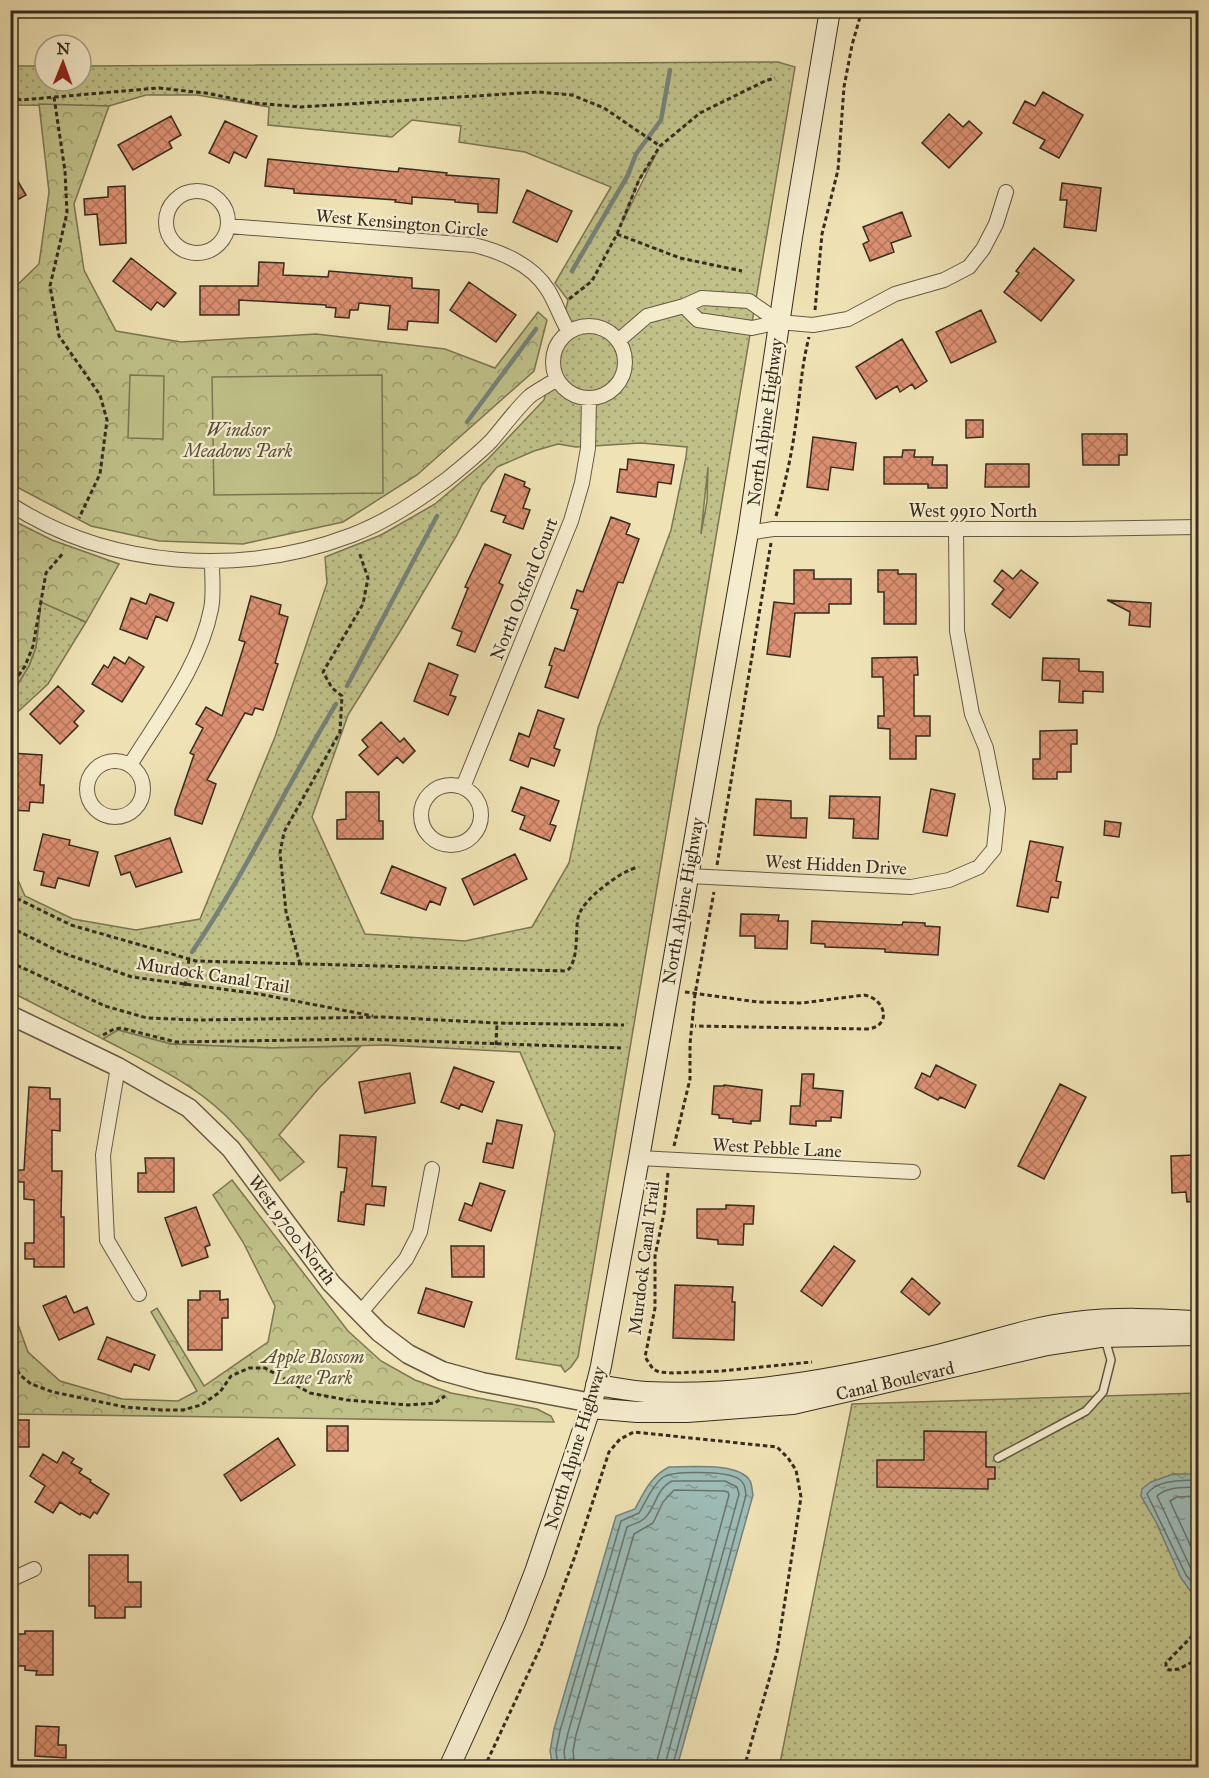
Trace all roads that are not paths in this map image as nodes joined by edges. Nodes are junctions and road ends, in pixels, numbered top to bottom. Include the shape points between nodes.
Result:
1 (830, 10) edge
2 (1006, 192) dead end
3 (228, 226) junction
4 (684, 306) junction
5 (779, 322) junction
6 (569, 332) junction
7 (618, 341) junction
8 (557, 379) junction
9 (589, 398) junction
10 (10, 504) edge
11 (1198, 526) edge
12 (956, 529) junction
13 (748, 533) junction
14 (212, 563) junction
15 (130, 765) junction
16 (463, 787) junction
17 (687, 876) junction
18 (10, 1015) edge
19 (118, 1067) junction
20 (639, 1158) junction
21 (432, 1168) dead end
22 (913, 1173) dead end
23 (139, 1294) dead end
24 (361, 1312) junction
25 (1198, 1321) edge
26 (1103, 1328) junction
27 (1198, 1335) edge
28 (593, 1398) junction
29 (998, 1458) dead end
30 (34, 1569) dead end
31 (10, 1580) edge
32 (449, 1767) edge

1 - 5 main road, North Alpine Highway
2 - 5 street via 996,224 969,267 944,280 895,294 848,319 813,325
3 - 3 street via 222,203 201,190 177,197 165,218 171,241 192,253 216,247
3 - 6 street, West Kensington Circle via 474,245 495,250 513,258 547,289
4 - 5 street via 698,320 752,328
4 - 5 street via 702,298 749,301
4 - 7 street via 647,316
5 - 13 main road, North Alpine Highway
6 - 7 street via 595,327
6 - 8 street via 554,353
7 - 9 street via 624,360 621,378 608,392
8 - 9 street via 570,393
8 - 14 street via 530,396 489,442 448,478 400,511 354,535 316,547
9 - 16 street, North Oxford Court via 588,448 571,521
10 - 14 street via 110,549
11 - 12 street, West 9910 North
12 - 13 street, West 9910 North via 773,529
12 - 17 street, West Hidden Drive via 957,631 972,714 986,748 998,809 994,849 979,867 949,880 911,887
13 - 17 main road, North Alpine Highway
14 - 15 street via 212,607 203,640
15 - 15 street via 108,761 90,775 88,799 98,812 122,817 141,801 142,777
16 - 16 street via 438,788 422,807 424,830 434,841 460,844 480,826 477,799
17 - 20 main road, North Alpine Highway
18 - 19 street, West 9700 North
19 - 23 street via 103,1155 106,1240
19 - 24 street, West 9700 North via 189,1108 231,1149 331,1283
20 - 22 street, West Pebble Lane
20 - 28 main road, North Alpine Highway
21 - 24 street via 420,1232 406,1259
24 - 28 street, West 9700 North via 408,1354 442,1371 482,1382
25 - 26 main road, Canal Boulevard
26 - 27 main road, Canal Boulevard
26 - 28 main road, Canal Boulevard via 1073,1322 778,1387
26 - 29 lane via 1111,1360 1103,1392 1086,1411
28 - 32 main road, North Alpine Highway via 535,1572
30 - 31 street

